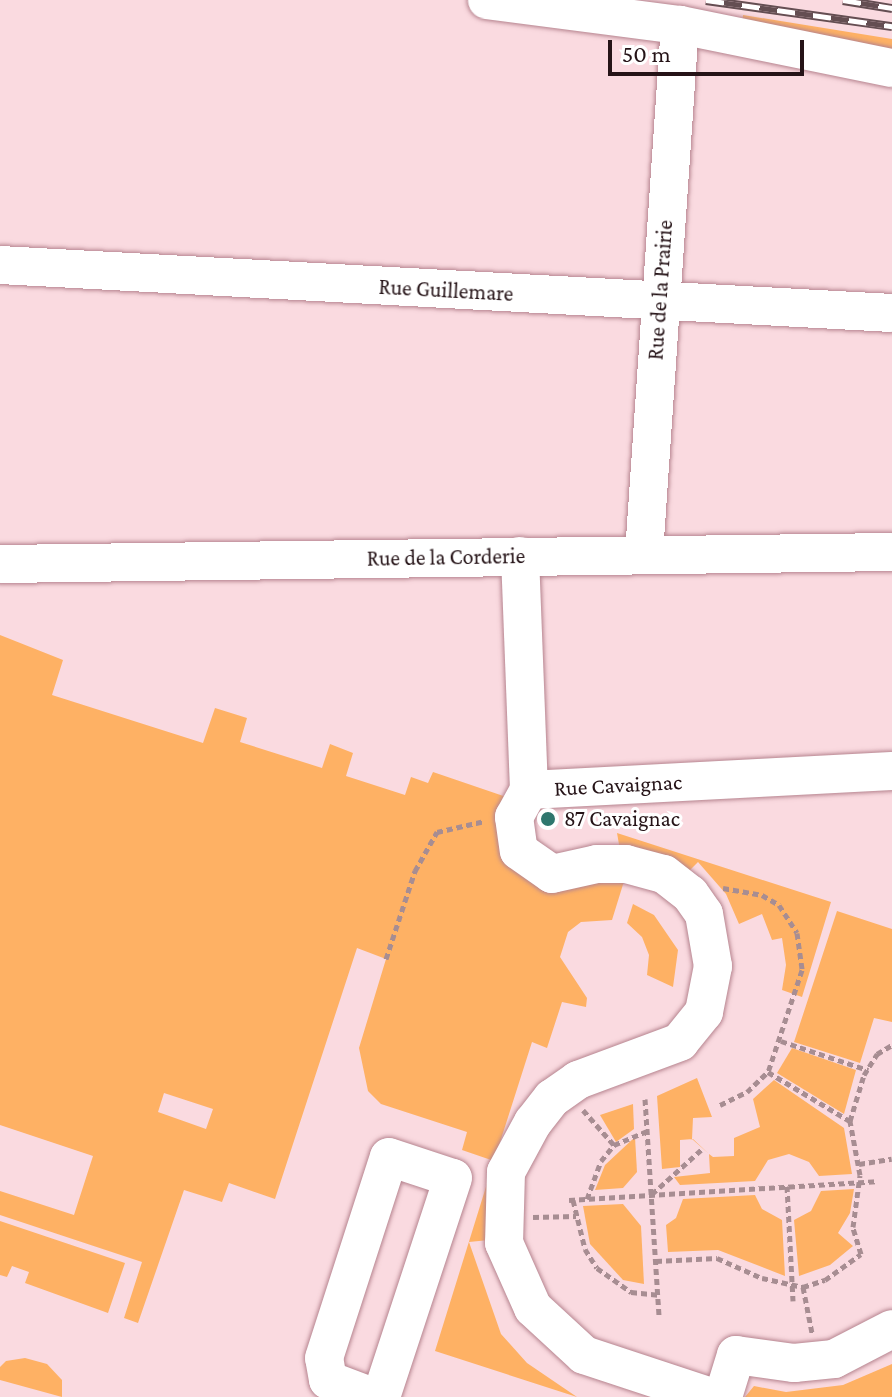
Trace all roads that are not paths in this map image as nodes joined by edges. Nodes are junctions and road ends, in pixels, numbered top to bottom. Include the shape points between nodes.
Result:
1 (487, 0) edge
2 (680, 25) junction
3 (892, 68) edge
4 (0, 265) edge
5 (659, 301) junction
6 (892, 313) edge
7 (892, 552) edge
8 (644, 554) junction
9 (520, 556) junction
10 (0, 564) edge
11 (892, 771) edge
12 (521, 803) junction
13 (892, 1329) edge
14 (373, 1397) edge
15 (381, 1397) edge
16 (711, 1397) edge
17 (723, 1397) edge

1 - 2 street
2 - 3 street
2 - 5 street, Rue de la Prairie
4 - 5 street, Rue Guillemare
5 - 6 street, Rue Guillemare
5 - 8 street, Rue de la Prairie
7 - 8 street, Rue de la Corderie
8 - 9 street, Rue de la Corderie
9 - 10 street, Rue de la Corderie
9 - 12 street, Rue Cavaignac
11 - 12 street, Rue Cavaignac
12 - 16 street via 519,851 536,866 552,874 626,864 664,874 690,894 712,937 711,990 692,1030 653,1055 562,1091 533,1122 506,1172 504,1243 533,1308 584,1355
13 - 17 street via 867,1345 817,1361 736,1355
14 - 15 street via 328,1380 324,1358 389,1157 453,1178

